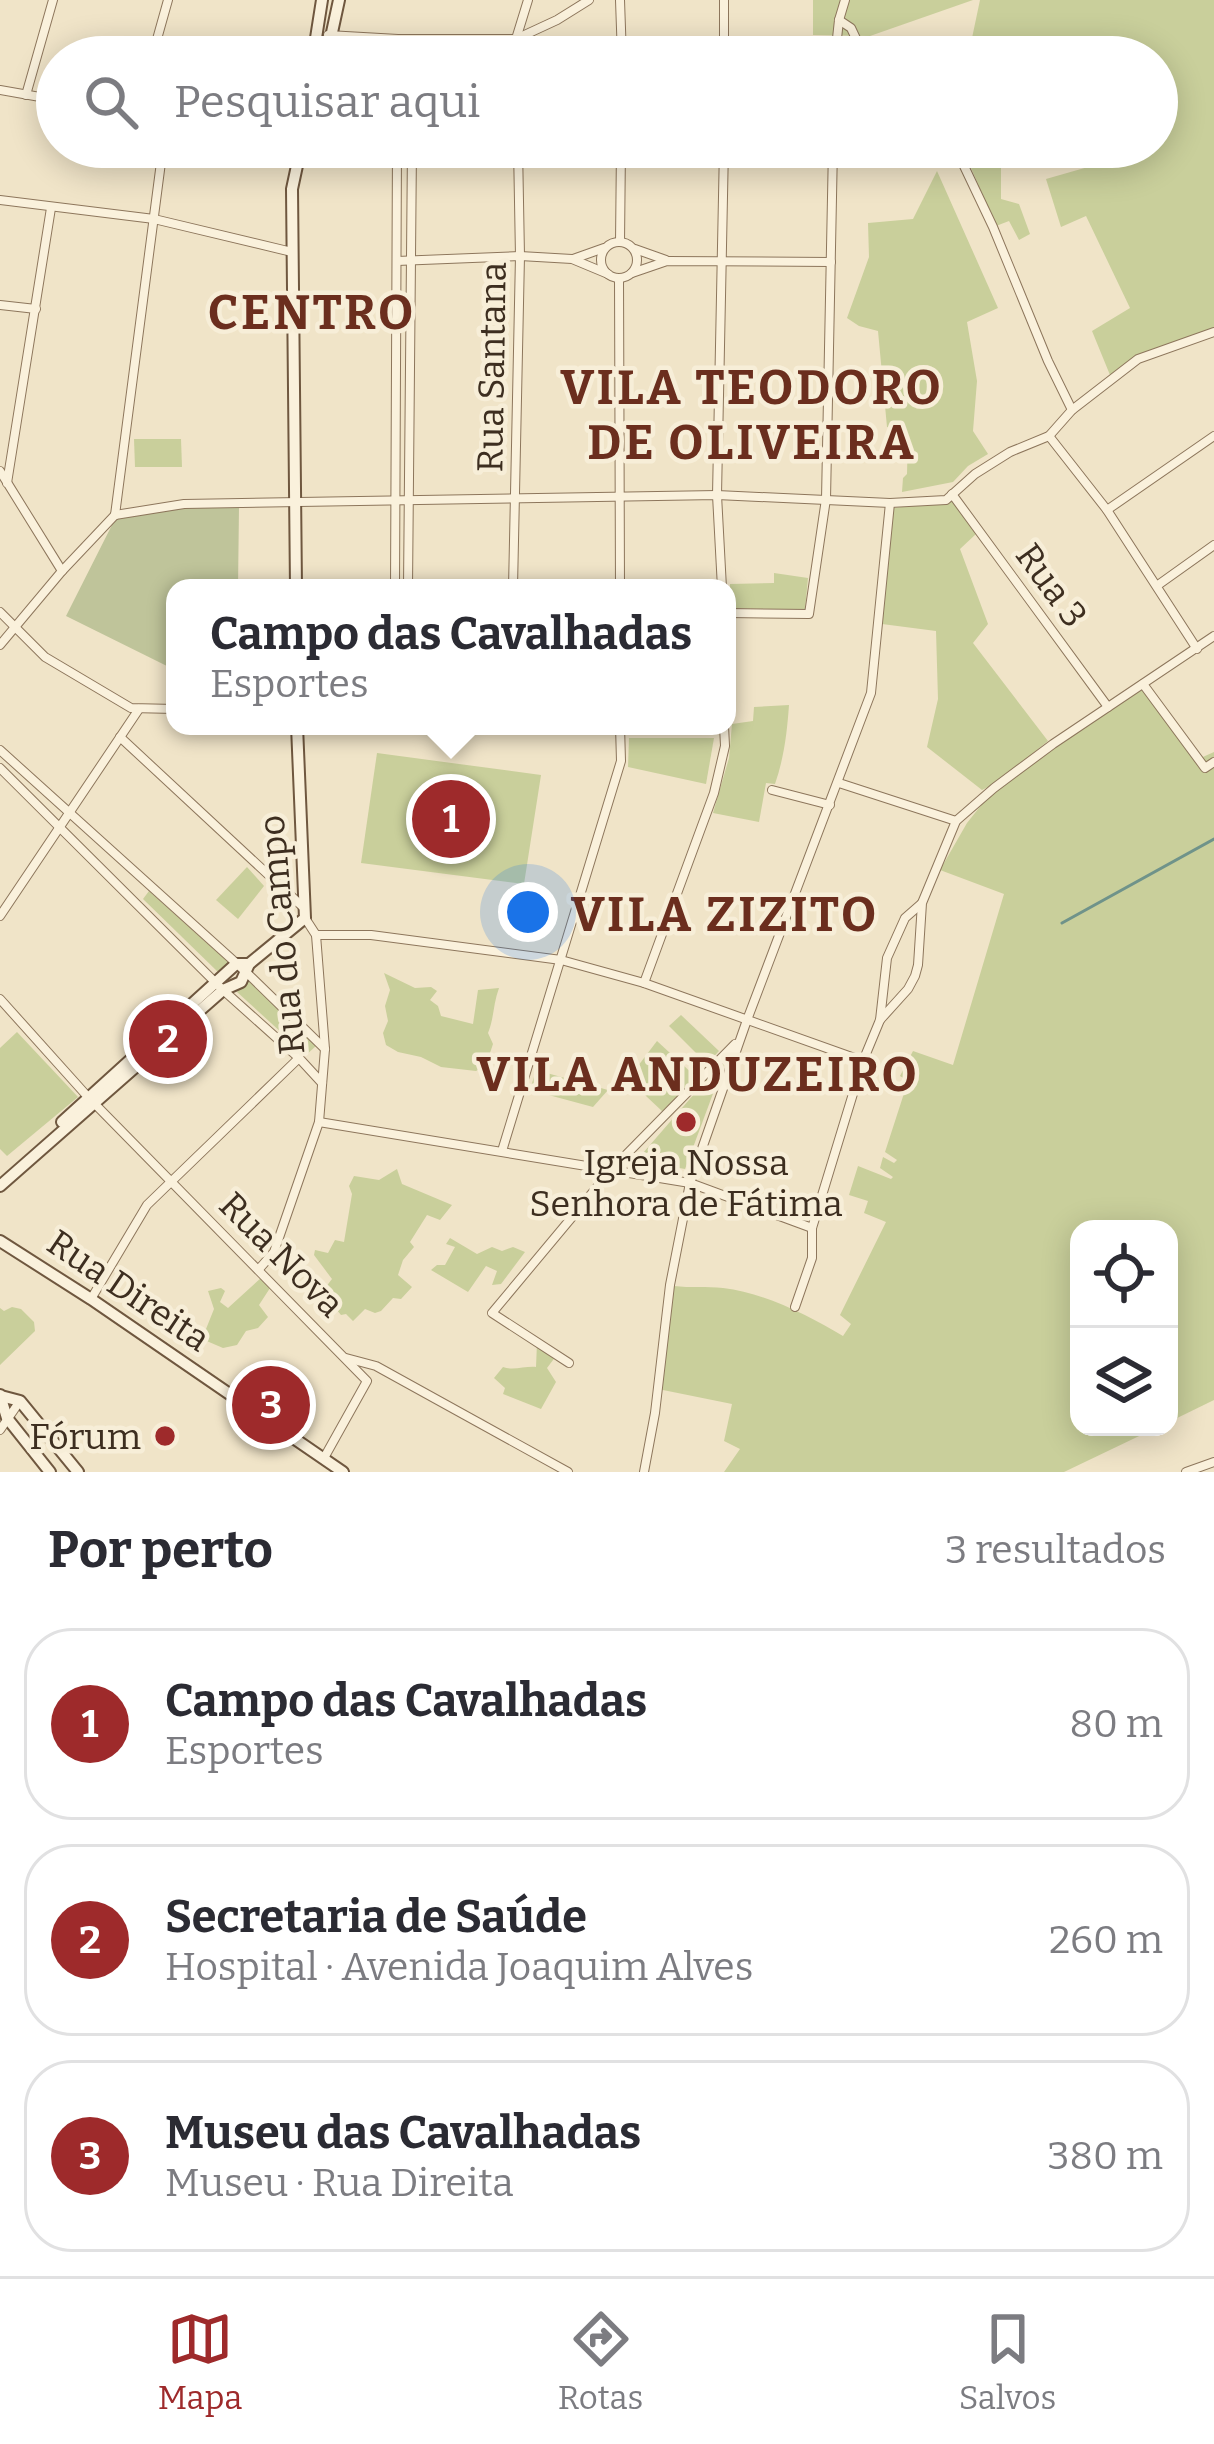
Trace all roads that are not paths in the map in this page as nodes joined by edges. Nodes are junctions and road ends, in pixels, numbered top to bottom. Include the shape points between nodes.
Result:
1 (53, 0) edge
2 (168, 0) edge
3 (322, 0) edge
4 (339, 0) edge
5 (528, 0) edge
6 (589, 0) edge
7 (620, 0) edge
8 (724, 0) edge
9 (845, 0) edge
10 (839, 20) junction
11 (315, 31) junction
12 (43, 36) edge
13 (158, 36) edge
14 (315, 36) edge
15 (328, 36) edge
16 (331, 36) edge
17 (517, 36) edge
18 (522, 36) edge
19 (621, 36) edge
20 (724, 36) edge
21 (838, 36) edge
22 (854, 36) edge
23 (36, 59) edge
24 (0, 90) edge
25 (26, 94) junction
26 (36, 96) edge
27 (160, 168) edge
28 (296, 168) edge
29 (397, 168) edge
30 (412, 168) edge
31 (518, 168) edge
32 (621, 168) edge
33 (724, 168) edge
34 (833, 168) edge
35 (965, 168) edge
36 (397, 182) junction
37 (412, 182) junction
38 (0, 200) edge
39 (51, 208) junction
40 (154, 219) junction
41 (620, 242) junction
42 (607, 247) junction
43 (634, 249) junction
44 (292, 252) junction
45 (520, 256) junction
46 (572, 259) junction
47 (412, 260) junction
48 (397, 261) junction
49 (667, 261) junction
50 (722, 262) junction
51 (831, 262) junction
52 (632, 273) junction
53 (608, 274) junction
54 (620, 278) junction
55 (0, 305) edge
56 (36, 309) junction
57 (1214, 332) edge
58 (1072, 410) junction
59 (1049, 436) junction
60 (1214, 436) edge
61 (0, 471) edge
62 (7, 482) junction
63 (952, 494) junction
64 (718, 495) junction
65 (620, 497) junction
66 (516, 499) junction
67 (826, 499) junction
68 (396, 501) junction
69 (410, 501) junction
70 (295, 503) junction
71 (890, 503) junction
72 (1107, 509) junction
73 (115, 515) junction
74 (1214, 545) edge
75 (62, 571) junction
76 (296, 579) edge
77 (395, 579) edge
78 (408, 579) edge
79 (514, 579) edge
80 (620, 579) edge
81 (722, 579) edge
82 (1158, 586) junction
83 (0, 612) edge
84 (736, 613) edge
85 (14, 628) junction
86 (1214, 637) edge
87 (0, 645) edge
88 (1196, 650) junction
89 (1144, 684) junction
90 (1108, 707) junction
91 (139, 709) junction
92 (166, 709) edge
93 (296, 735) edge
94 (620, 735) edge
95 (724, 735) edge
96 (120, 737) junction
97 (0, 750) edge
98 (1209, 765) edge
99 (0, 768) edge
100 (839, 783) junction
101 (772, 790) dead end
102 (830, 805) junction
103 (68, 812) junction
104 (956, 820) junction
105 (60, 827) junction
106 (922, 903) junction
107 (304, 913) junction
108 (0, 916) edge
109 (316, 935) junction
110 (560, 960) junction
111 (244, 967) junction
112 (644, 983) junction
113 (220, 987) junction
114 (0, 999) edge
115 (747, 1020) junction
116 (880, 1020) junction
117 (740, 1039) junction
118 (325, 1049) junction
119 (299, 1058) junction
120 (862, 1061) junction
121 (322, 1083) junction
122 (91, 1100) junction
123 (319, 1122) junction
124 (502, 1151) junction
125 (613, 1168) junction
126 (0, 1181) edge
127 (174, 1182) junction
128 (690, 1183) junction
129 (812, 1228) junction
130 (0, 1240) edge
131 (259, 1269) junction
132 (92, 1299) junction
133 (795, 1307) dead end
134 (346, 1358) junction
135 (569, 1364) dead end
136 (376, 1366) junction
137 (367, 1381) junction
138 (0, 1395) edge
139 (20, 1401) junction
140 (3, 1424) edge
141 (323, 1460) junction
142 (1214, 1462) edge
143 (50, 1472) edge
144 (78, 1472) edge
145 (343, 1472) edge
146 (568, 1472) edge
147 (644, 1472) edge
148 (1191, 1472) edge

1 - 12 street
2 - 13 street
3 - 11 street
4 - 16 street
5 - 17 street
6 - 18 street
7 - 19 street
8 - 20 street
9 - 10 street
10 - 21 street
10 - 22 street
11 - 14 street
11 - 15 street
23 - 25 street
24 - 25 street
25 - 26 street
27 - 40 street
28 - 44 street
29 - 36 street
30 - 37 street
31 - 45 street, Rua Santana
32 - 41 street
33 - 50 street
34 - 51 street
35 - 58 street
36 - 37 street
36 - 48 street
37 - 47 street
38 - 39 street
39 - 40 street
39 - 56 street
40 - 44 street
40 - 73 street
41 - 42 street
41 - 43 street
42 - 46 street
42 - 53 street via 601,261
43 - 49 street
43 - 52 street
44 - 70 street
45 - 46 street
45 - 47 street
45 - 66 street, Rua Santana
46 - 53 street
47 - 48 street
47 - 69 street
48 - 68 street
49 - 50 street
49 - 52 street
50 - 51 street
50 - 64 street
51 - 67 street
52 - 54 street
53 - 54 street
54 - 65 street
55 - 56 street
56 - 62 street
57 - 58 street via 1138,359
58 - 59 street
59 - 63 street via 1010,452
59 - 72 street
60 - 72 street
61 - 62 street
62 - 75 street
63 - 71 street
63 - 90 street, Rua 3
64 - 65 street
64 - 67 street
64 - 81 street
65 - 66 street
65 - 80 street
66 - 69 street
66 - 79 street, Rua Santana
67 - 71 street
67 - 84 street via 808,614
68 - 69 street
68 - 70 street
68 - 77 street
69 - 78 street
70 - 73 street via 184,504
70 - 76 street
71 - 100 street via 871,693
72 - 82 street
73 - 75 street
74 - 82 street
75 - 85 street
82 - 88 street
83 - 85 street
85 - 87 street
85 - 91 street via 45,657
86 - 88 street
88 - 89 street
89 - 90 street
89 - 98 street
90 - 104 street
91 - 92 street
91 - 96 street
93 - 107 street, Rua do Campo
94 - 110 street via 621,761
95 - 112 street via 714,793
96 - 103 street
96 - 107 street
97 - 103 street
99 - 105 street
100 - 102 street
100 - 104 street
101 - 102 street
102 - 115 street
103 - 105 street
103 - 111 street
104 - 106 street
105 - 108 street
105 - 113 street
106 - 116 street via 905,918 887,958
106 - 116 street via 915,976
107 - 109 street, Rua do Campo
107 - 111 street
109 - 110 street
109 - 118 street, Rua do Campo
110 - 112 street
110 - 124 street
111 - 113 street via 241,982
111 - 118 street
112 - 115 street
113 - 119 street
113 - 122 street
114 - 122 street, Rua Nova
115 - 117 street
115 - 120 street
116 - 120 street
117 - 125 street
117 - 128 street
118 - 121 street, Rua do Campo
119 - 121 street
119 - 127 street
120 - 129 street
121 - 123 street, Rua do Campo
122 - 126 street
122 - 127 street, Rua Nova
123 - 124 street
123 - 131 street, Rua do Campo via 274,1252
124 - 125 street
125 - 128 street
125 - 135 street via 492,1313
127 - 131 street, Rua Nova
127 - 132 street via 147,1205
128 - 129 street
128 - 147 street
129 - 133 street via 812,1258
130 - 132 street, Rua Direita
131 - 134 street, Rua Nova
132 - 141 street, Rua Direita
134 - 136 street
134 - 137 street, Rua Nova
136 - 137 street
136 - 146 street
137 - 141 street
138 - 139 street
138 - 140 street
139 - 140 street
139 - 144 street
140 - 143 street
141 - 145 street, Rua Direita
142 - 148 street

